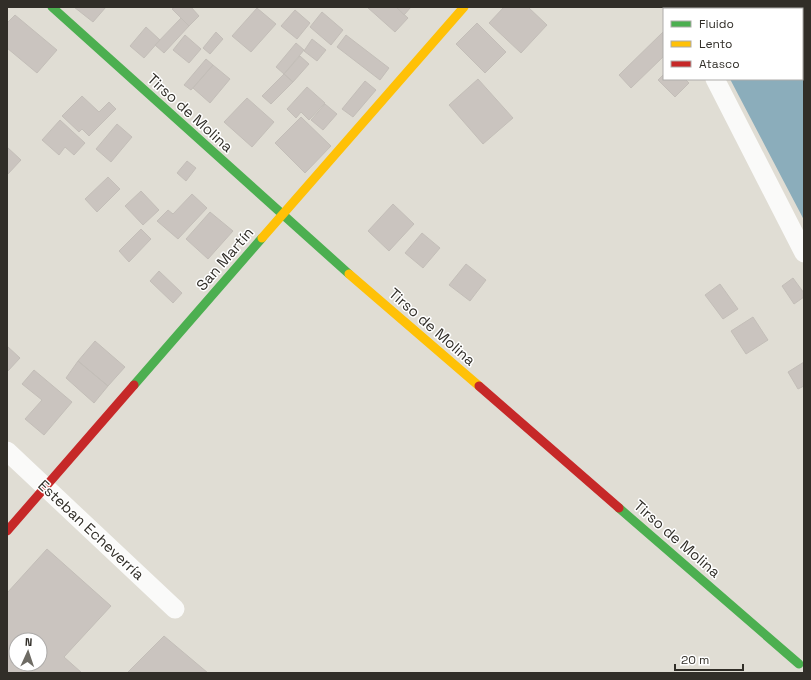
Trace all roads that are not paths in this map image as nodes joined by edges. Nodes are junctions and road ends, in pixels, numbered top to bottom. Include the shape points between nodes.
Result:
1 (52, 7) edge
2 (464, 7) edge
3 (716, 80) edge
4 (282, 215) junction
5 (804, 254) edge
6 (7, 451) edge
7 (45, 486) junction
8 (7, 531) edge
9 (175, 609) dead end
10 (799, 664) dead end

1 - 4 street, Tirso de Molina
2 - 4 street, San Martín
3 - 5 street
4 - 7 street, San Martín
4 - 10 street, Tirso de Molina
6 - 7 street, Esteban Echeverría
7 - 8 street, San Martín
7 - 9 street, Esteban Echeverría

